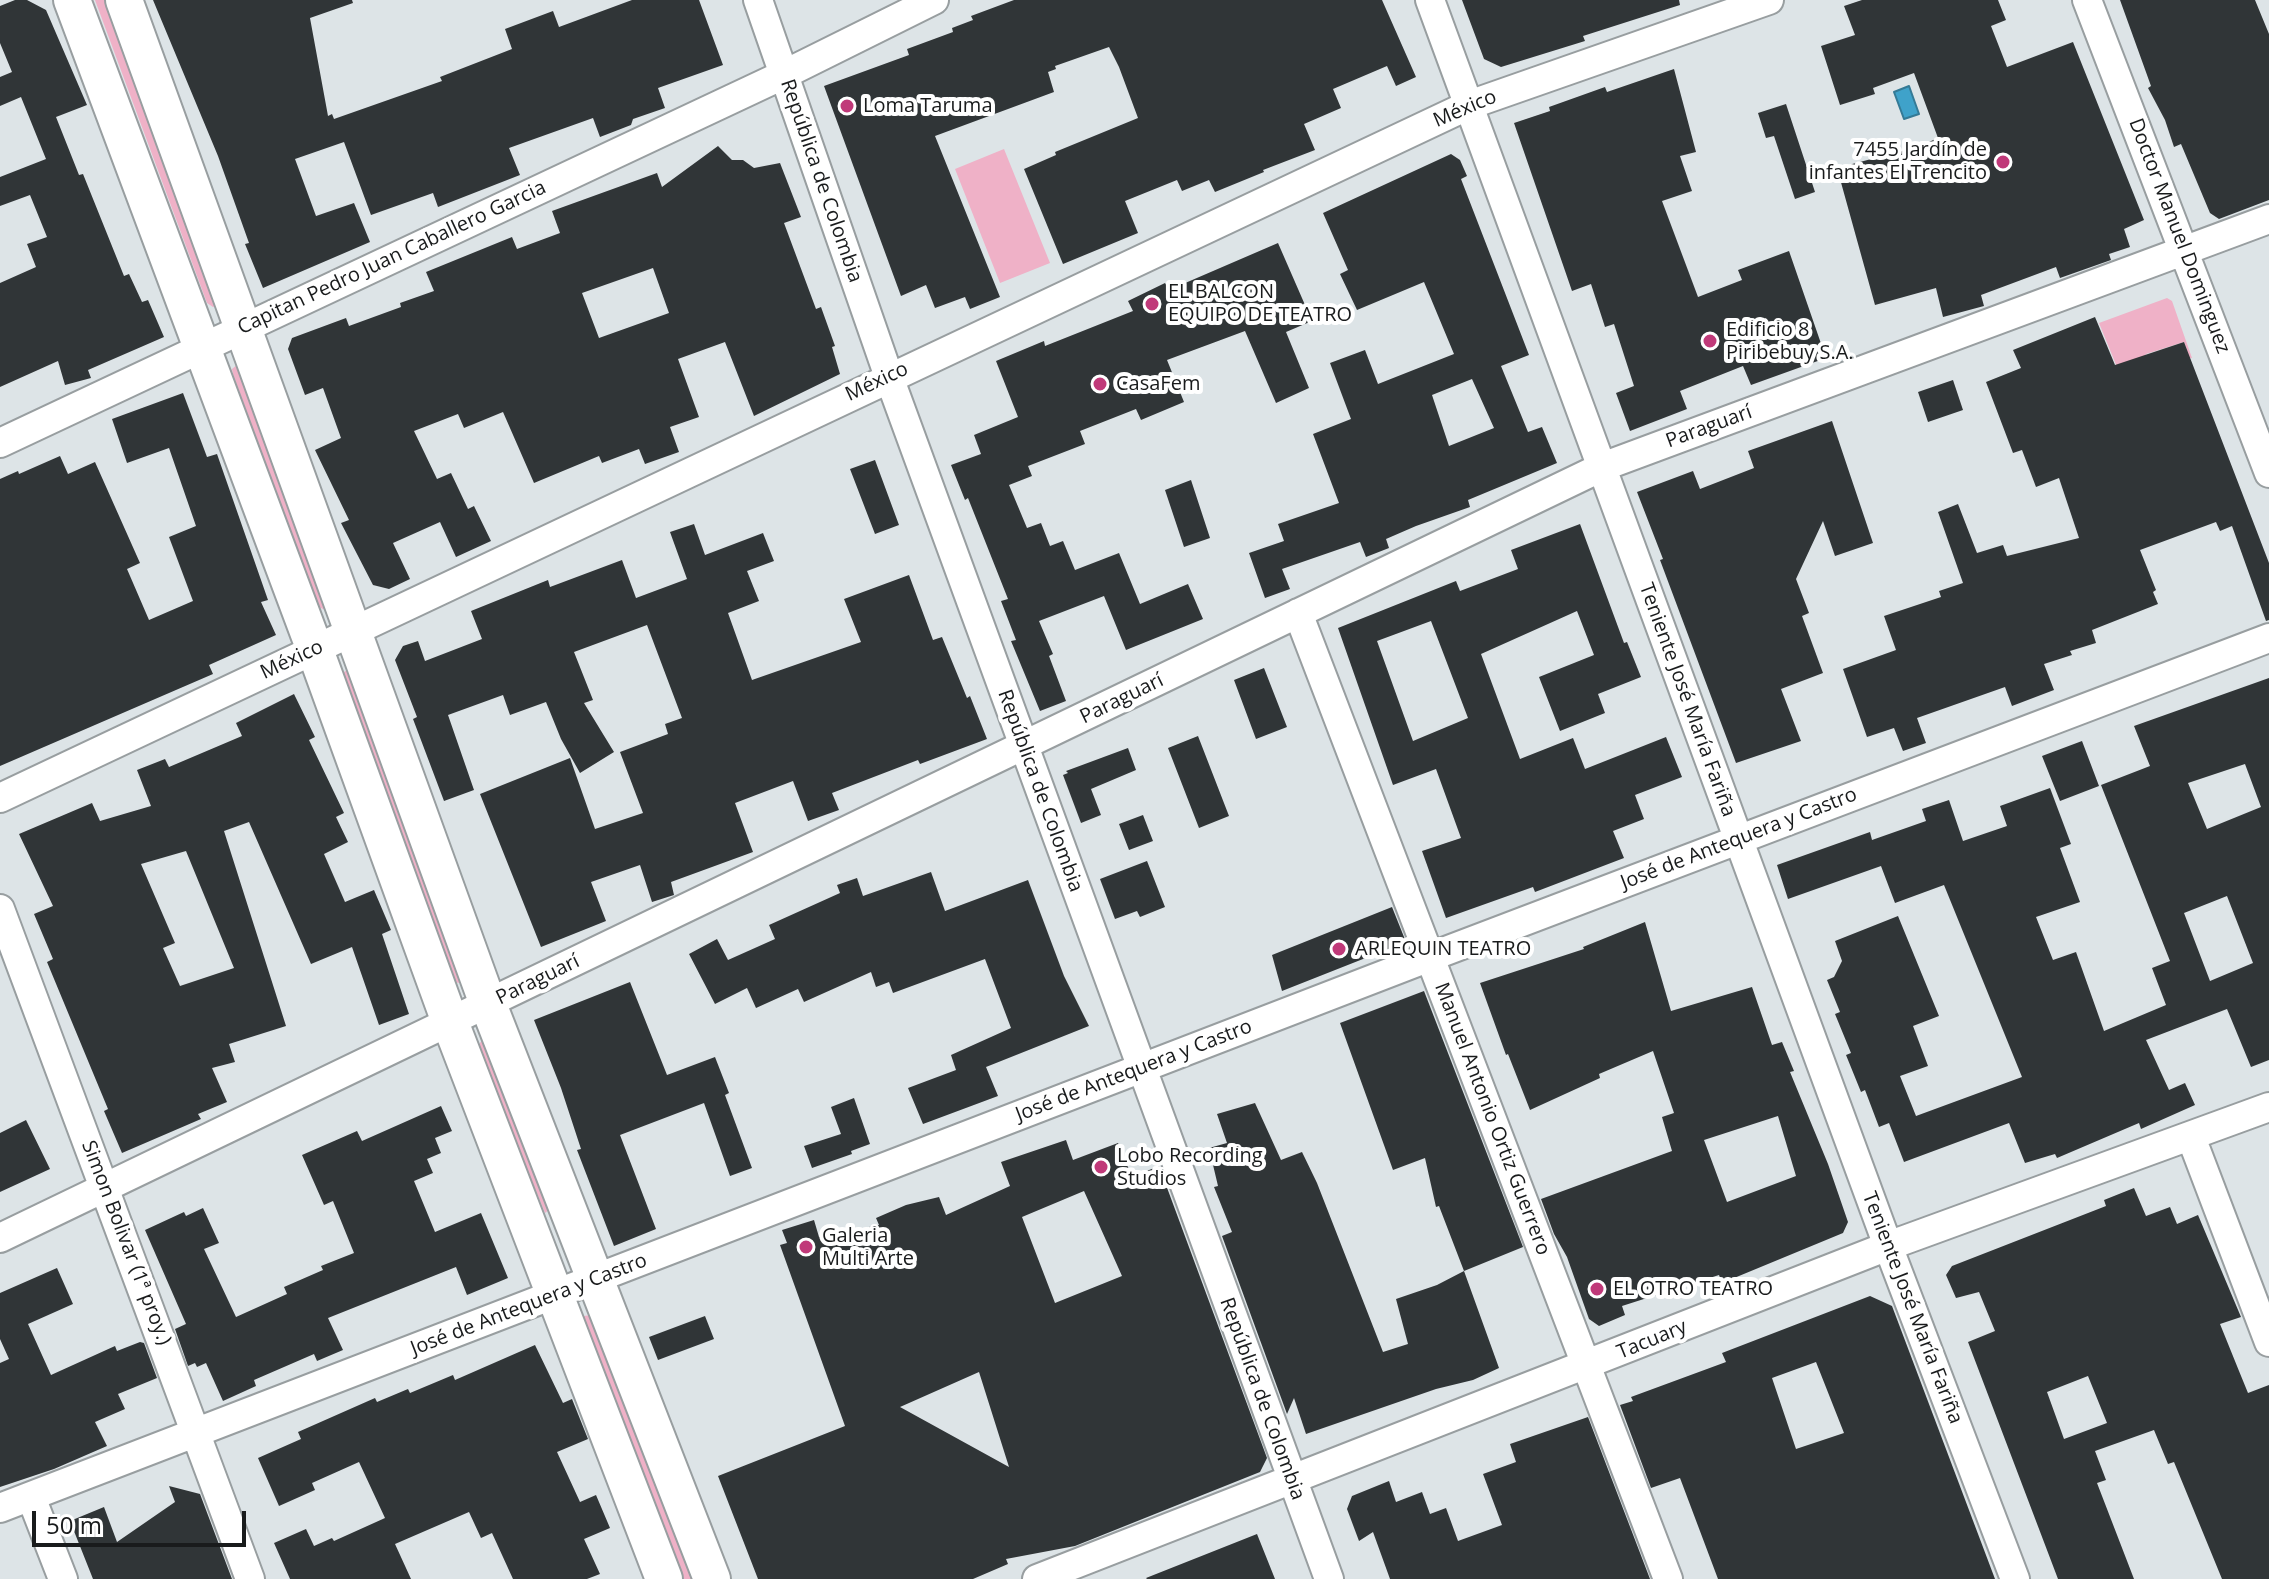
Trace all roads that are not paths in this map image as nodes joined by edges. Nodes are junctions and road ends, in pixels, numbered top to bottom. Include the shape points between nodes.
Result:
1 (72, 0) edge
2 (124, 0) edge
3 (758, 0) edge
4 (934, 0) edge
5 (1430, 0) edge
6 (1769, 0) edge
7 (2087, 0) edge
8 (785, 74) junction
9 (1469, 105) junction
10 (2269, 219) edge
11 (2184, 250) junction
12 (243, 328) junction
13 (201, 348) junction
14 (889, 377) junction
15 (0, 443) edge
16 (1602, 467) junction
17 (2269, 473) edge
18 (1298, 613) junction
19 (353, 632) junction
20 (2269, 638) edge
21 (315, 650) junction
22 (1024, 747) junction
23 (0, 798) edge
24 (1738, 839) junction
25 (0, 909) edge
26 (1430, 957) junction
27 (488, 1004) junction
28 (450, 1022) junction
29 (1140, 1069) junction
30 (2269, 1107) edge
31 (2191, 1137) junction
32 (105, 1188) junction
33 (0, 1238) edge
34 (1888, 1246) junction
35 (596, 1279) junction
36 (556, 1295) junction
37 (2269, 1342) edge
38 (1587, 1366) junction
39 (197, 1433) junction
40 (1292, 1480) junction
41 (31, 1497) junction
42 (0, 1508) edge
43 (63, 1579) edge
44 (250, 1579) edge
45 (664, 1579) edge
46 (712, 1579) edge
47 (1037, 1579) edge
48 (1329, 1579) edge
49 (1668, 1579) edge
50 (2015, 1579) edge

1 - 13 main road
2 - 12 main road
3 - 8 street, República de Colombia
4 - 8 street, Capitan Pedro Juan Caballero Garcia
5 - 9 street, Teniente José María Fariña
6 - 9 street, México
7 - 11 street, Doctor Manuel Dominguez
8 - 12 street, Capitan Pedro Juan Caballero Garcia
8 - 14 street, República de Colombia
9 - 14 street, México
9 - 16 street, Teniente José María Fariña
10 - 11 street, Paraguarí
11 - 16 street, Paraguarí
11 - 17 street, Doctor Manuel Dominguez
12 - 13 street, Capitan Pedro Juan Caballero Garcia
12 - 19 main road
13 - 15 street, Capitan Pedro Juan Caballero Garcia
13 - 21 main road
14 - 19 street, México
14 - 22 street, República de Colombia
16 - 18 street, Paraguarí
16 - 24 street, Teniente José María Fariña
18 - 22 street, Paraguarí
18 - 26 street, Manuel Antonio Ortiz Guerrero
19 - 21 street, México
19 - 27 main road
20 - 24 street, José de Antequera y Castro
21 - 23 street, México
21 - 28 main road
22 - 27 street, Paraguarí
22 - 29 street, República de Colombia
24 - 26 street, José de Antequera y Castro
24 - 34 street, Teniente José María Fariña
25 - 32 street, Simon Bolivar (1ª proy.)
26 - 29 street, José de Antequera y Castro
26 - 38 street, Manuel Antonio Ortiz Guerrero
27 - 28 street, Paraguarí
27 - 35 main road
28 - 32 street, Paraguarí
28 - 36 main road
29 - 35 street, José de Antequera y Castro
29 - 40 street, República de Colombia
30 - 31 street, Tacuary
31 - 34 street, Tacuary
31 - 37 street
32 - 33 street, Paraguarí
32 - 39 street, Simon Bolivar (1ª proy.)
34 - 38 street, Tacuary
34 - 50 street, Teniente José María Fariña
35 - 36 street, José de Antequera y Castro
35 - 46 main road
36 - 39 street, José de Antequera y Castro
36 - 45 main road
38 - 40 street, Tacuary
38 - 49 street, Manuel Antonio Ortiz Guerrero
39 - 41 street, José de Antequera y Castro
39 - 44 street, Simon Bolivar (1ª proy.)
40 - 47 street, Tacuary
40 - 48 street, República de Colombia
41 - 42 street, José de Antequera y Castro
41 - 43 street

